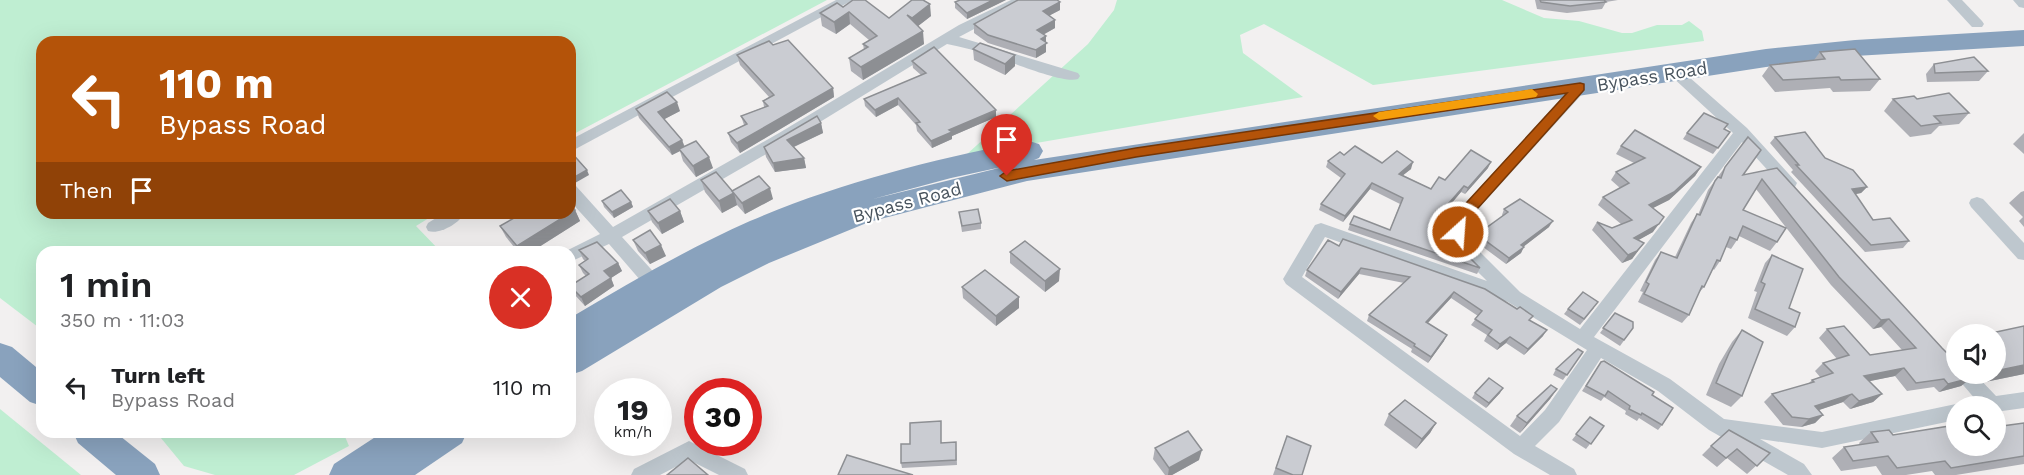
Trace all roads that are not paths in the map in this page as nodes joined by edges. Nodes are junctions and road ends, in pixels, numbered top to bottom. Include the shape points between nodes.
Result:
1 (846, 0) edge
2 (1022, 0) edge
3 (1954, 0) edge
4 (2020, 0) edge
5 (2024, 4) edge
6 (2024, 22) edge
7 (1977, 24) junction
8 (2024, 38) edge
9 (948, 40) junction
10 (1675, 72) junction
11 (1073, 76) dead end
12 (1580, 87) junction
13 (1742, 132) junction
14 (576, 144) edge
15 (576, 197) edge
16 (1803, 199) edge
17 (1977, 203) dead end
18 (855, 205) junction
19 (447, 219) edge
20 (434, 227) dead end
21 (611, 236) junction
22 (576, 253) edge
23 (2024, 254) edge
24 (653, 284) junction
25 (1514, 297) junction
26 (576, 330) edge
27 (1590, 343) junction
28 (0, 357) edge
29 (576, 357) edge
30 (36, 387) edge
31 (2024, 400) edge
32 (2006, 402) edge
33 (1946, 414) edge
34 (1716, 424) junction
35 (97, 438) edge
36 (403, 438) edge
37 (441, 438) edge
38 (1521, 447) junction
39 (1795, 473) edge
40 (142, 475) edge
41 (347, 475) edge
42 (386, 475) edge
43 (641, 475) edge
44 (738, 475) edge
45 (1567, 475) edge

1 - 14 street
2 - 9 street
3 - 7 street
4 - 5 street
6 - 7 highway, Bypass Road
7 - 18 highway, Bypass Road via 1796,38 1207,122 929,172
8 - 10 highway, Bypass Road via 1855,48
9 - 11 street via 969,42
9 - 21 street
10 - 12 highway, Bypass Road
10 - 13 street
12 - 18 highway, Bypass Road via 1027,171
12 - 25 street via 1462,216 1458,232 1464,247
13 - 16 street
13 - 27 street
15 - 21 street
17 - 23 street
18 - 24 highway, Bypass Road via 726,245
18 - 29 highway, Bypass Road via 710,278
19 - 20 street
21 - 22 street
21 - 24 street
24 - 26 highway, Bypass Road
25 - 27 street
25 - 38 street via 1321,229 1292,279
27 - 34 street via 1664,385
27 - 38 street via 1552,416
28 - 30 highway
31 - 32 street
33 - 34 street via 1822,440
34 - 39 street
35 - 40 highway
36 - 41 highway
37 - 42 highway
38 - 45 street
43 - 44 street via 689,450

